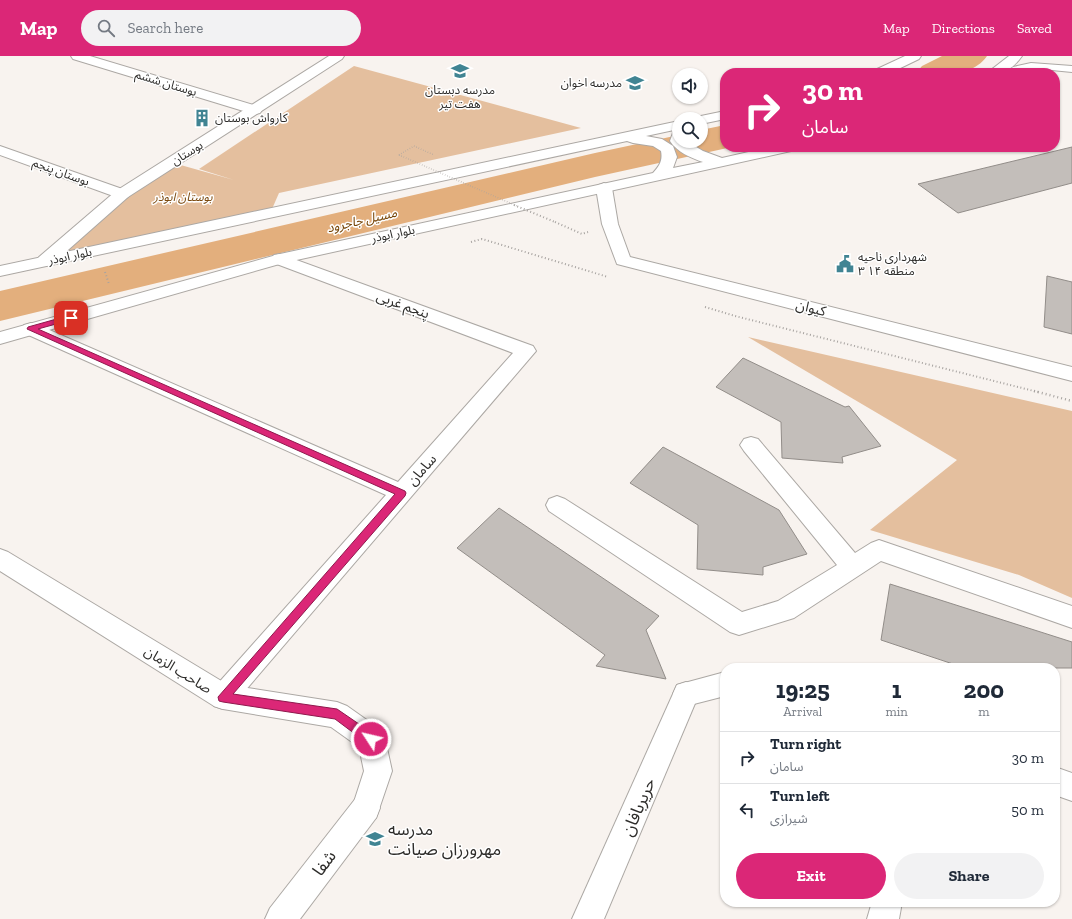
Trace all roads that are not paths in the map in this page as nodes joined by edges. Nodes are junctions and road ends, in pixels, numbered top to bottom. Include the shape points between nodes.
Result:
1 (77, 56) edge
2 (338, 56) edge
3 (915, 56) edge
4 (1016, 56) edge
5 (890, 68) edge
6 (1002, 68) edge
7 (1021, 68) edge
8 (1072, 69) edge
9 (255, 110) junction
10 (720, 116) edge
11 (708, 119) edge
12 (672, 127) edge
13 (618, 139) junction
14 (684, 148) edge
15 (0, 150) edge
16 (769, 152) edge
17 (724, 162) junction
18 (658, 176) junction
19 (604, 188) junction
20 (122, 194) junction
21 (280, 259) junction
22 (45, 261) junction
23 (0, 271) edge
24 (31, 329) junction
25 (0, 338) edge
26 (526, 351) joint
27 (1072, 374) edge
28 (751, 445) dead end
29 (402, 493) junction
30 (557, 505) dead end
31 (0, 559) edge
32 (852, 566) junction
33 (1072, 617) edge
34 (720, 685) edge
35 (223, 697) junction
36 (1060, 784) edge
37 (1072, 788) edge
38 (366, 808) joint
39 (886, 907) edge
40 (596, 916) edge
41 (281, 919) edge
42 (883, 919) edge

1 - 9 street, بوستان ششم
2 - 9 street, بوستان
3 - 5 street
4 - 6 street
7 - 8 lane via 1049,66
9 - 20 street, بوستان
10 - 11 street
12 - 13 street, بلوار ابوذر
13 - 18 street via 657,142 668,149 671,158
13 - 22 street, بلوار ابوذر
14 - 17 street via 704,158
15 - 20 street, بوستان پنجم
16 - 17 street, بلوار ابوذر
17 - 18 street, بلوار ابوذر
18 - 19 street, بلوار ابوذر
19 - 21 street, بلوار ابوذر
19 - 27 street, کیوان via 610,224 623,260
20 - 22 street, بوستان
21 - 24 street, بلوار ابوذر
21 - 26 street, پنجم غربی
22 - 23 street, بلوار ابوذر
24 - 25 street, بلوار ابوذر
24 - 29 street
26 - 29 street, سامان
28 - 32 street
29 - 35 street, سامان
30 - 32 street via 739,624 785,610
31 - 35 street, صاحب الزمان
32 - 33 street via 879,550
34 - 40 street, حریربافان via 686,694
35 - 38 street, صاحب الزمان via 337,714 371,739 378,771
36 - 37 street
38 - 41 street, شفا
39 - 42 street

